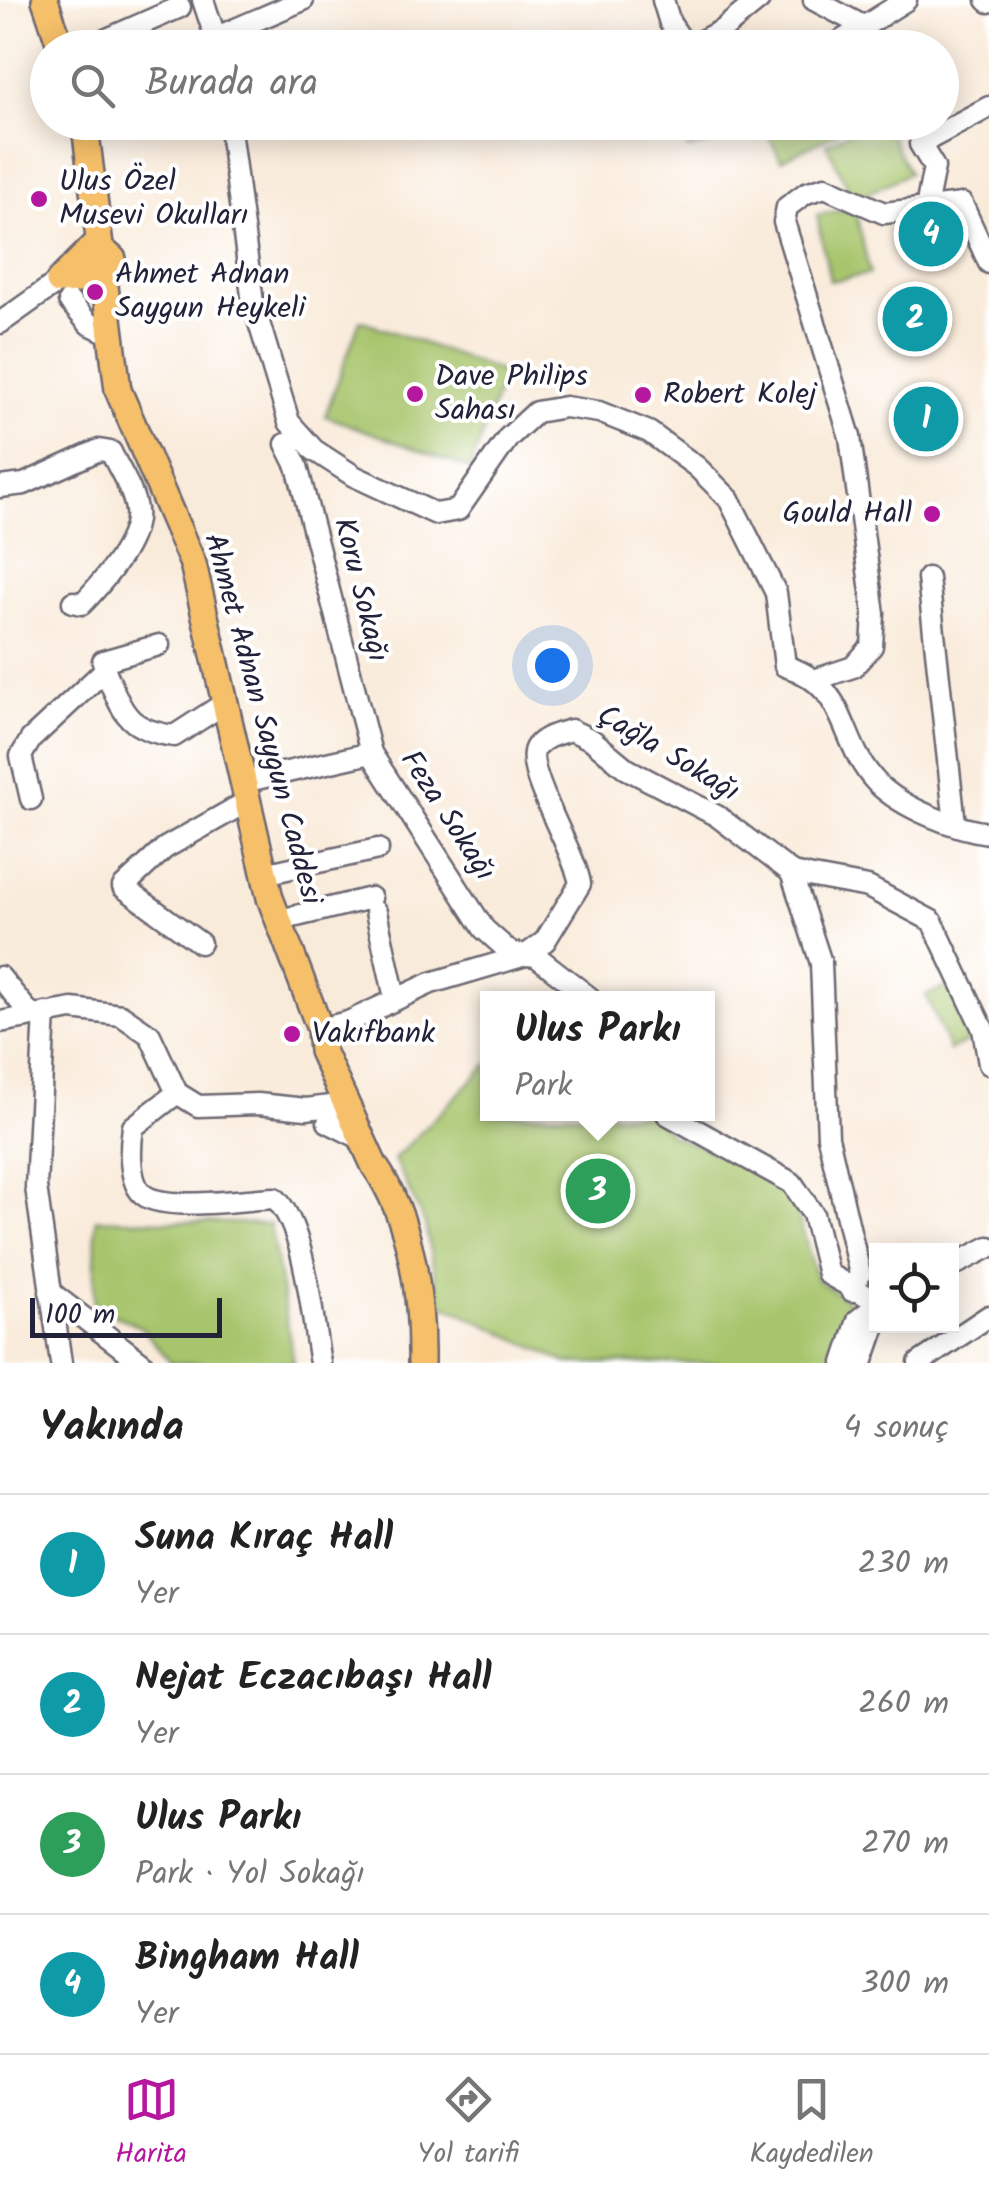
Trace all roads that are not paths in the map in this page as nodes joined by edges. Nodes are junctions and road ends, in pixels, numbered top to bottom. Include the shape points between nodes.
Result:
1 (45, 0) edge
2 (203, 0) edge
3 (663, 0) edge
4 (760, 0) edge
5 (814, 0) edge
6 (906, 0) edge
7 (292, 2) edge
8 (180, 7) dead end
9 (863, 26) junction
10 (55, 30) edge
11 (128, 30) edge
12 (214, 30) edge
13 (240, 30) edge
14 (675, 30) edge
15 (722, 30) edge
16 (857, 30) edge
17 (989, 107) edge
18 (959, 123) edge
19 (88, 140) edge
20 (231, 140) edge
21 (927, 140) edge
22 (926, 208) junction
23 (104, 261) junction
24 (989, 263) edge
25 (64, 291) junction
26 (0, 322) edge
27 (110, 334) junction
28 (136, 427) junction
29 (286, 444) dead end
30 (0, 486) edge
31 (928, 578) dead end
32 (73, 602) dead end
33 (159, 645) dead end
34 (106, 670) junction
35 (817, 679) junction
36 (225, 703) junction
37 (370, 753) junction
38 (245, 792) junction
39 (31, 799) dead end
40 (955, 824) junction
41 (989, 833) edge
42 (378, 849) dead end
43 (790, 872) junction
44 (264, 874) junction
45 (280, 920) junction
46 (200, 943) dead end
47 (526, 954) junction
48 (0, 977) edge
49 (582, 991) edge
50 (395, 998) junction
51 (38, 1014) junction
52 (0, 1022) edge
53 (320, 1029) junction
54 (989, 1064) edge
55 (177, 1093) junction
56 (352, 1116) junction
57 (680, 1121) edge
58 (989, 1247) edge
59 (959, 1262) edge
60 (852, 1291) junction
61 (50, 1292) junction
62 (869, 1300) edge
63 (869, 1310) edge
64 (989, 1316) edge
65 (872, 1333) edge
66 (60, 1363) edge
67 (142, 1363) edge
68 (320, 1363) edge
69 (421, 1363) edge
70 (844, 1363) edge
71 (862, 1363) edge
72 (921, 1363) edge

1 - 10 main road
2 - 12 street
3 - 14 street
4 - 15 street
5 - 9 street
6 - 9 street
7 - 13 street
8 - 11 street
9 - 16 street
17 - 18 street
19 - 23 main road, Ahmet Adnan Saygun Caddesi via 99,170
20 - 35 street via 252,303 289,422 314,450 436,514 458,510 508,438 536,412 599,412 648,432 728,499 776,593 785,666
21 - 22 street via 920,144 934,167
22 - 24 street via 962,204
22 - 35 street via 884,213 825,187 786,207 784,222 850,437 874,614 872,646 853,668
23 - 25 main road
23 - 25 main road
23 - 27 main road, Ahmet Adnan Saygun Caddesi
23 - 28 main road, Ahmet Adnan Saygun Caddesi via 139,416
25 - 26 street
25 - 27 street via 88,324
27 - 28 main road, Ahmet Adnan Saygun Caddesi via 118,390
28 - 36 main road, Ahmet Adnan Saygun Caddesi via 193,564
29 - 37 street, Koru Sokağı via 326,572
30 - 32 street via 24,484 100,450 111,452 136,518 102,580 82,604
31 - 40 street
33 - 34 street via 103,661
34 - 36 street via 125,717 148,733 174,736
34 - 39 street via 30,739 21,756
35 - 40 street via 877,783
36 - 38 main road, Ahmet Adnan Saygun Caddesi
37 - 38 street, Feza Sokağı
37 - 47 street, Feza Sokağı via 484,929 511,953
38 - 44 main road, Ahmet Adnan Saygun Caddesi
38 - 46 street, Feza Sokağı via 165,848 124,887
40 - 41 street
42 - 44 street
43 - 47 street, Çağla Sokağı via 716,816 570,730 534,749 530,764 580,884 545,941
43 - 54 street, Çağla Sokağı via 868,887 932,921 983,1028
43 - 60 street via 820,962 828,1136 860,1274
44 - 45 main road, Ahmet Adnan Saygun Caddesi
45 - 50 street via 373,905
45 - 53 main road, Ahmet Adnan Saygun Caddesi
47 - 49 street, Feza Sokağı
47 - 50 street, Çağla Sokağı
48 - 51 street
50 - 53 street, Çağla Sokağı
51 - 52 street
51 - 55 street via 72,1009 121,1015 150,1034
51 - 61 street via 36,1187
53 - 56 main road, Ahmet Adnan Saygun Caddesi via 332,1039
55 - 56 street via 198,1106 258,1104
55 - 68 street via 132,1127 136,1186 148,1198 171,1202 275,1198 288,1210
56 - 69 main road, Ahmet Adnan Saygun Caddesi via 386,1164 416,1283
57 - 60 street via 792,1183 813,1214 828,1274
58 - 59 street
60 - 62 street
61 - 66 street
61 - 67 street
63 - 70 street via 858,1320
64 - 72 street
65 - 71 street

